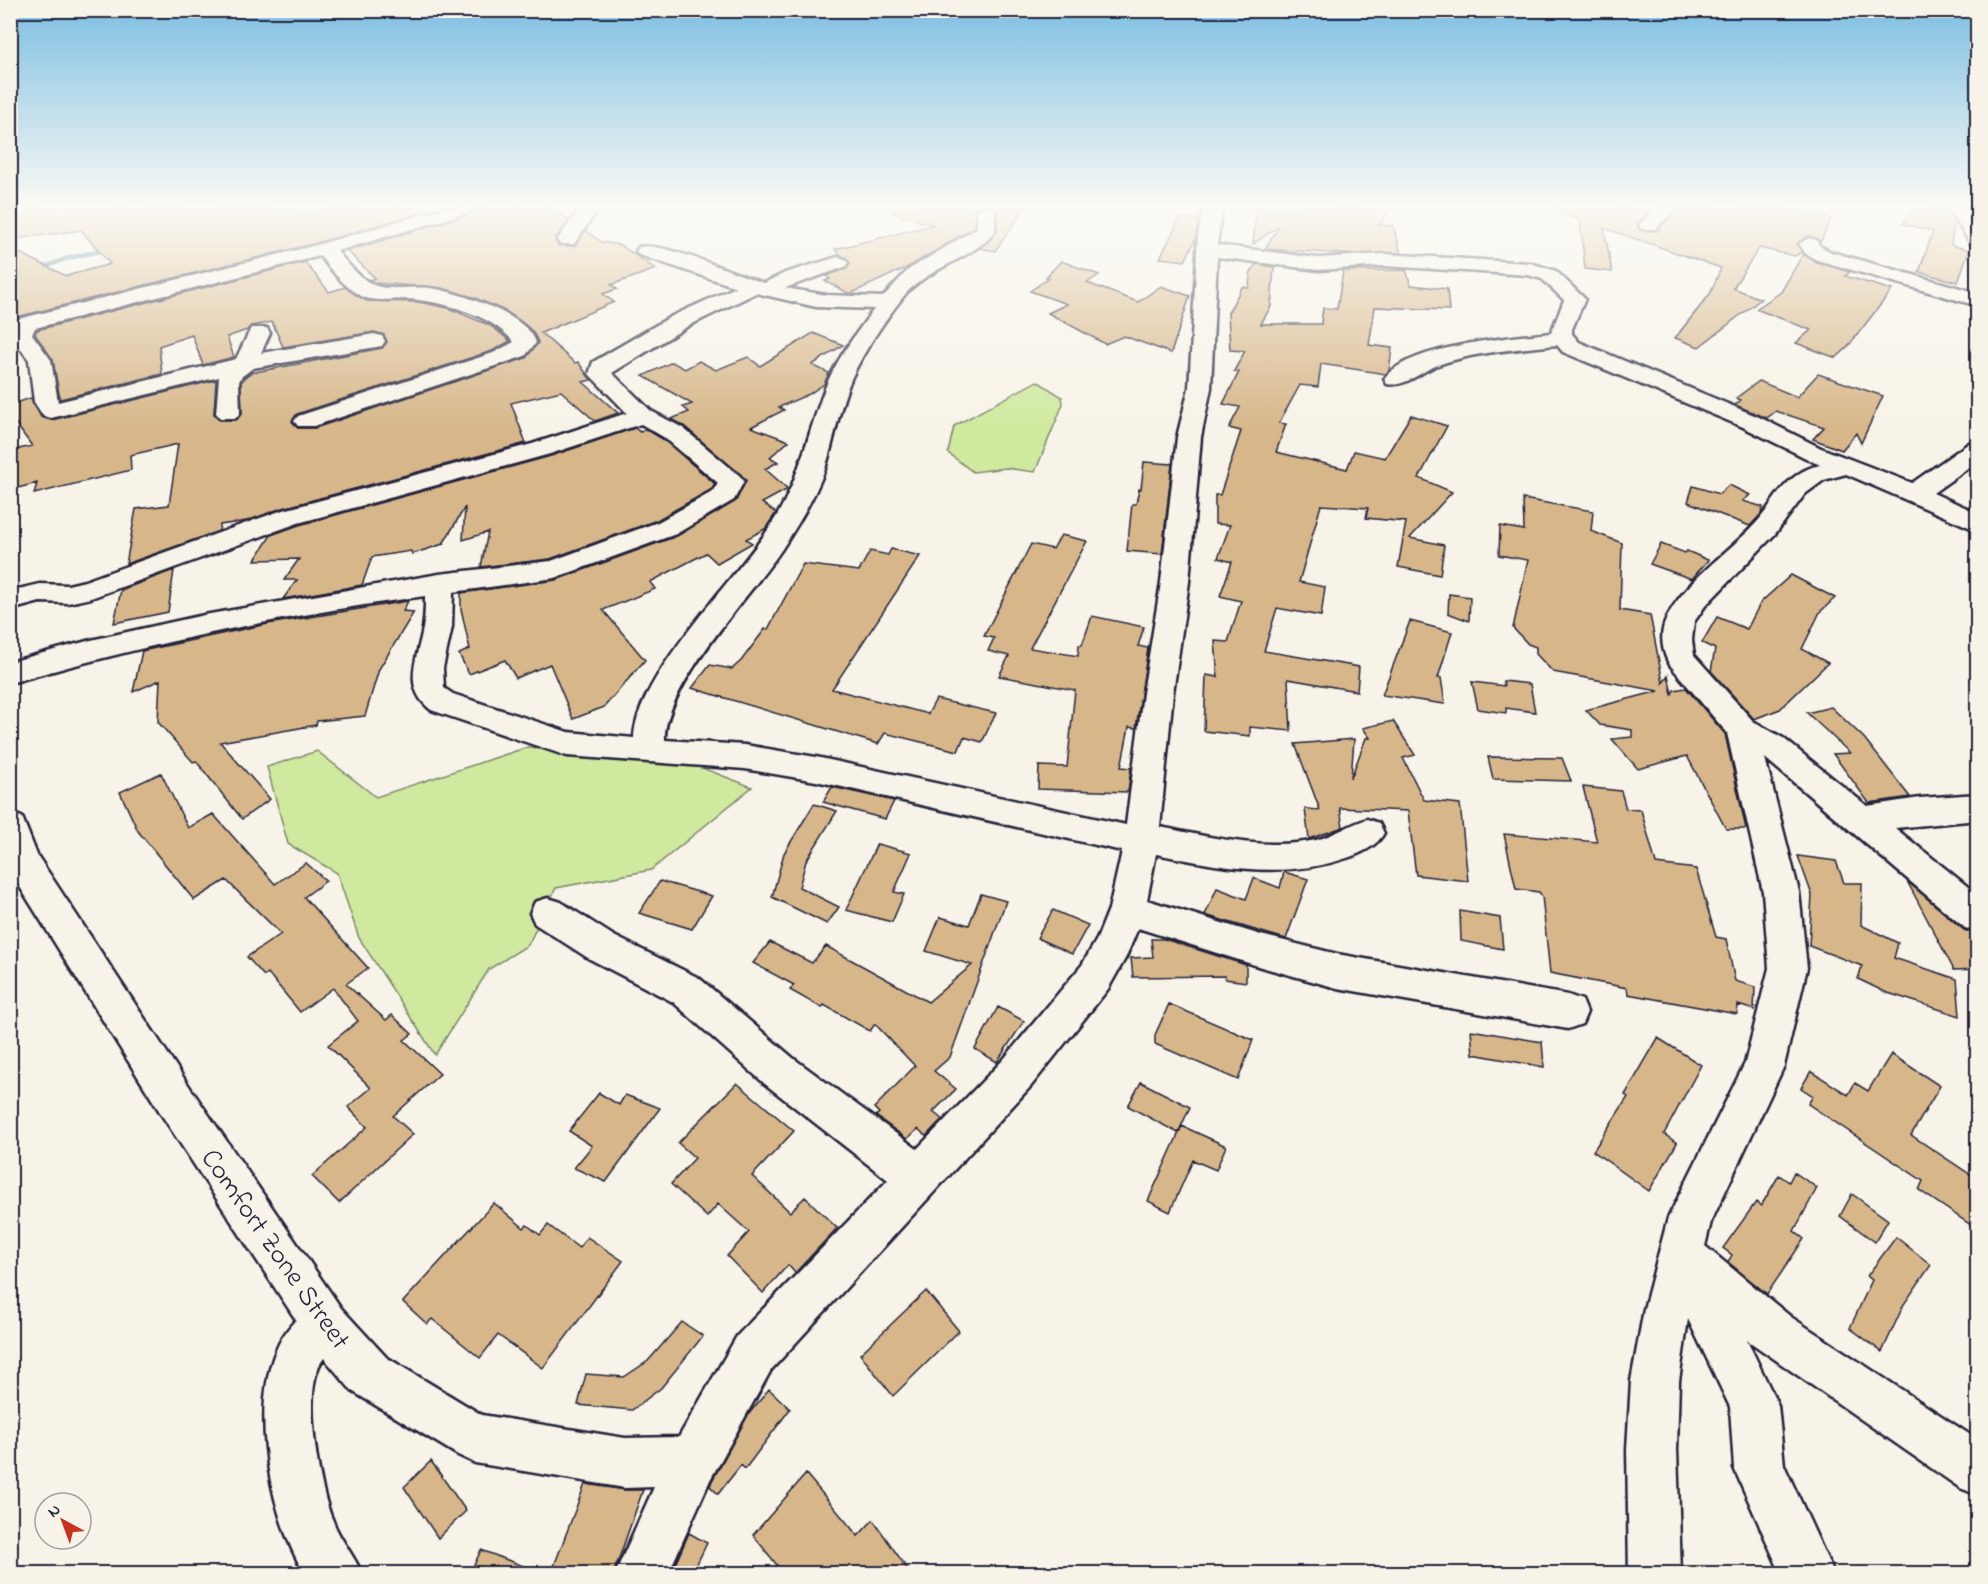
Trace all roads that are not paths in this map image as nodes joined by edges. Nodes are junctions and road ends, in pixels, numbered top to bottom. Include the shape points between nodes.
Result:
1 (193, 282) edge
2 (357, 282) edge
3 (744, 282) edge
4 (778, 282) edge
5 (909, 282) edge
6 (1205, 282) edge
7 (1556, 282) edge
8 (1914, 282) edge
9 (760, 288) junction
10 (1977, 300) edge
11 (890, 303) junction
12 (259, 333) dead end
13 (1562, 338) junction
14 (374, 341) dead end
15 (245, 364) junction
16 (1395, 379) dead end
17 (228, 413) dead end
18 (643, 416) junction
19 (306, 421) dead end
20 (1977, 448) edge
21 (1846, 467) junction
22 (1912, 495) junction
23 (1977, 523) edge
24 (439, 584) junction
25 (14, 607) edge
26 (10, 673) edge
27 (1742, 729) junction
28 (650, 751) junction
29 (1977, 807) edge
30 (1862, 820) junction
31 (10, 827) edge
32 (1367, 833) dead end
33 (1141, 840) junction
34 (1127, 909) junction
35 (548, 913) dead end
36 (1977, 917) edge
37 (1568, 1012) dead end
38 (920, 1179) junction
39 (1681, 1255) junction
40 (325, 1324) junction
41 (692, 1462) junction
42 (1977, 1470) edge
43 (336, 1574) edge
44 (641, 1574) edge
45 (1655, 1574) edge
46 (1808, 1574) edge

1 - 15 street via 26,324 21,334 51,411
2 - 19 street via 370,292 431,294 462,301 508,325 525,340 517,351 501,358
3 - 9 street
4 - 9 street
5 - 11 street
6 - 33 street via 1200,388 1189,437 1175,582
7 - 13 street via 1575,299 1561,331
8 - 10 street
9 - 11 street via 827,302
9 - 18 street via 680,321 601,367 600,374
11 - 28 street via 857,347 841,379 807,481 792,509 654,709 648,732
12 - 15 street
13 - 16 street via 1460,352 1410,369
13 - 21 street via 1580,352 1751,422
14 - 15 street
15 - 17 street via 228,381
18 - 24 street via 674,433 724,473 731,481 725,495 667,528 568,566
18 - 25 street via 541,449 289,517 91,590 40,593
20 - 22 street
21 - 22 street
21 - 27 street via 1812,477 1788,495 1768,526 1689,607 1679,623 1680,658
22 - 23 street
24 - 26 street via 150,635
24 - 28 street via 438,627 427,670 436,699 567,744
27 - 30 street via 1772,746
27 - 39 street via 1781,892 1788,968 1764,1066 1690,1218
28 - 33 street via 745,756
29 - 30 street
30 - 36 street
31 - 40 street, Comfort Zone Street via 22,860 41,890
32 - 33 street via 1347,847 1327,853 1273,858
33 - 34 street
34 - 37 street via 1337,971
34 - 38 street via 1113,946 1095,977 1017,1073
35 - 38 street via 601,947 686,990 779,1071
38 - 41 street via 754,1353
39 - 42 street via 1775,1333
39 - 45 street via 1655,1381
39 - 46 street via 1754,1405 1760,1468
40 - 41 street, Comfort Zone Street via 369,1374 475,1438 625,1463
40 - 43 street via 300,1350 290,1384 290,1425 297,1481 312,1534
41 - 44 street

